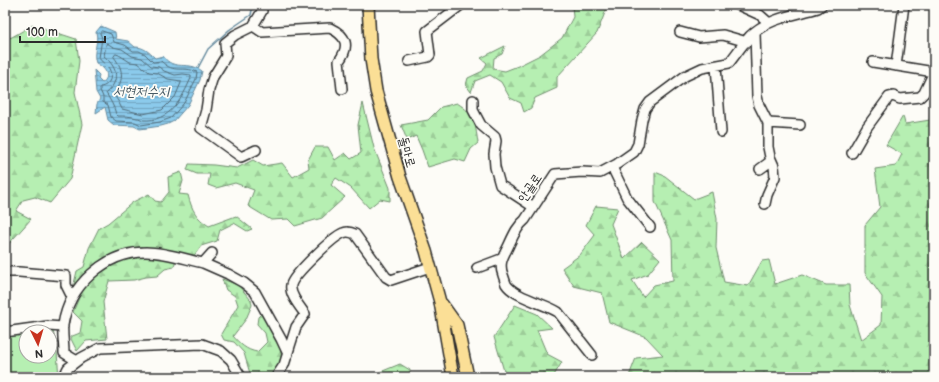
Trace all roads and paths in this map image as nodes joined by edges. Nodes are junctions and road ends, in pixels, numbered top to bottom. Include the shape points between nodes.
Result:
1 (260, 5) edge
2 (368, 5) edge
3 (461, 5) edge
4 (738, 5) edge
5 (822, 5) edge
6 (904, 5) edge
7 (769, 23) junction
8 (253, 26) junction
9 (680, 32) dead end
10 (755, 33) junction
11 (747, 42) junction
12 (409, 61) dead end
13 (873, 62) dead end
14 (716, 66) junction
15 (896, 66) junction
16 (934, 72) edge
17 (342, 89) dead end
18 (473, 100) dead end
19 (768, 123) junction
20 (800, 125) dead end
21 (721, 132) dead end
22 (256, 150) dead end
23 (852, 153) dead end
24 (771, 161) junction
25 (612, 167) junction
26 (760, 169) dead end
27 (765, 204) dead end
28 (532, 206) junction
29 (650, 227) dead end
30 (212, 253) dead end
31 (501, 259) junction
32 (203, 263) junction
33 (430, 267) junction
34 (477, 268) dead end
35 (5, 272) edge
36 (72, 297) junction
37 (440, 302) junction
38 (63, 327) junction
39 (5, 332) edge
40 (64, 353) junction
41 (288, 354) junction
42 (592, 355) dead end
43 (77, 361) junction
44 (65, 376) edge
45 (242, 377) edge
46 (276, 377) edge
47 (447, 377) edge
48 (453, 377) edge
49 (461, 377) edge
50 (468, 377) edge

1 - 8 street via 262,11
2 - 33 main road, 돌마로 via 371,59 376,91 400,177
3 - 12 street via 427,31 430,55
4 - 7 street
5 - 7 street, 안골로
6 - 15 street
7 - 10 street, 안골로
8 - 17 street via 262,32 330,28 338,31 346,44 339,61
8 - 22 street via 225,43 226,56 213,77 202,128 241,157
9 - 11 street via 699,37 723,35
10 - 11 street, 안골로
10 - 19 street via 757,96
11 - 14 street, 안골로 via 729,63
13 - 15 street
14 - 21 street
14 - 25 street, 안골로 via 702,68 685,76 650,102 645,110 636,148
15 - 16 street
16 - 23 street via 920,97 889,97
18 - 28 street via 473,110 481,125 495,137 495,167 500,185
19 - 20 street
19 - 24 street
24 - 26 street
24 - 27 street via 775,177
25 - 28 street, 안골로 via 600,173 555,174
25 - 29 street via 627,198
28 - 31 street, 안골로 via 525,220 519,224
30 - 32 street
31 - 34 street
31 - 42 street via 501,269 507,285 558,312
32 - 36 street via 145,252 124,256 102,266 87,278
32 - 41 street via 228,274 255,292
33 - 37 main road, 돌마로
33 - 41 street via 391,280 386,277 354,234 349,231 343,233 315,255 291,283 290,290 305,314 296,327
35 - 36 street via 66,276 66,284
36 - 38 street
37 - 47 main road via 438,326
37 - 48 main road, 돌마로
37 - 49 main road, 돌마로 via 451,325
37 - 50 main road via 457,325
38 - 39 street via 48,326
38 - 40 street
40 - 43 street
40 - 44 street
41 - 46 street
43 - 44 street via 68,368
43 - 45 street via 100,348 202,344 222,351

